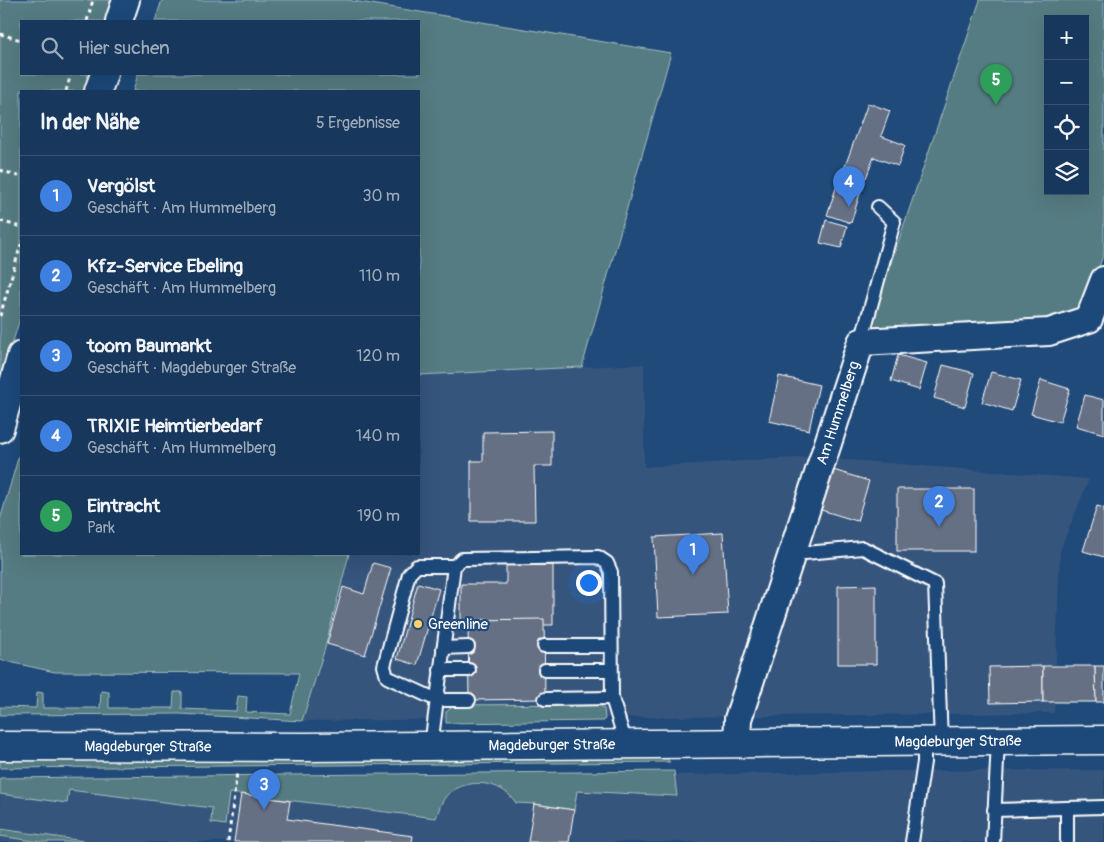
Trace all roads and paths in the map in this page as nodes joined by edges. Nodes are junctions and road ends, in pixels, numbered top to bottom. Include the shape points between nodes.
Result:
1 (93, 0) edge
2 (126, 0) edge
3 (87, 20) edge
4 (120, 20) edge
5 (0, 34) edge
6 (20, 40) edge
7 (71, 75) edge
8 (104, 75) edge
9 (66, 90) edge
10 (98, 90) edge
11 (0, 170) edge
12 (20, 177) edge
13 (878, 207) dead end
14 (0, 221) edge
15 (20, 227) edge
16 (20, 247) edge
17 (1104, 280) edge
18 (0, 316) edge
19 (861, 342) junction
20 (20, 358) edge
21 (0, 429) edge
22 (792, 549) junction
23 (454, 566) junction
24 (544, 646) dead end
25 (611, 646) junction
26 (468, 647) dead end
27 (443, 648) junction
28 (440, 670) junction
29 (469, 670) dead end
30 (545, 670) dead end
31 (611, 670) junction
32 (612, 698) junction
33 (545, 699) dead end
34 (437, 700) junction
35 (469, 700) dead end
36 (1104, 740) edge
37 (998, 741) junction
38 (933, 742) junction
39 (738, 743) junction
40 (626, 744) junction
41 (0, 746) edge
42 (431, 746) junction
43 (237, 772) dead end
44 (1104, 807) edge
45 (1067, 808) junction
46 (994, 810) junction
47 (228, 842) edge
48 (912, 842) edge
49 (993, 842) edge
50 (1067, 842) edge

1 - 3 path
2 - 4 street
5 - 6 path
7 - 9 path
8 - 10 street
11 - 12 path
13 - 19 lane via 894,222
14 - 15 path
16 - 18 path
17 - 19 street, Am Hummelberg via 1089,319 1049,332
19 - 22 street, Am Hummelberg
20 - 21 street
22 - 38 lane via 805,553 863,548 936,584
22 - 39 street, Am Hummelberg via 738,719
23 - 25 lane via 462,559 598,557 607,563 611,572
23 - 27 lane
23 - 34 lane via 417,566 409,574 384,666 386,677
24 - 25 lane
25 - 31 lane
26 - 27 lane
27 - 28 lane
28 - 29 lane
28 - 34 lane
30 - 31 lane
31 - 32 lane
32 - 33 lane
32 - 40 lane
34 - 35 lane
34 - 42 lane
36 - 37 main road, Magdeburger Straße
37 - 38 main road, Magdeburger Straße
37 - 46 lane
38 - 39 main road, Magdeburger Straße
38 - 48 lane via 924,762
39 - 40 main road, Magdeburger Straße
40 - 42 main road, Magdeburger Straße
41 - 42 main road, Magdeburger Straße
43 - 47 path
44 - 45 lane
45 - 46 lane
45 - 50 lane
46 - 49 lane

